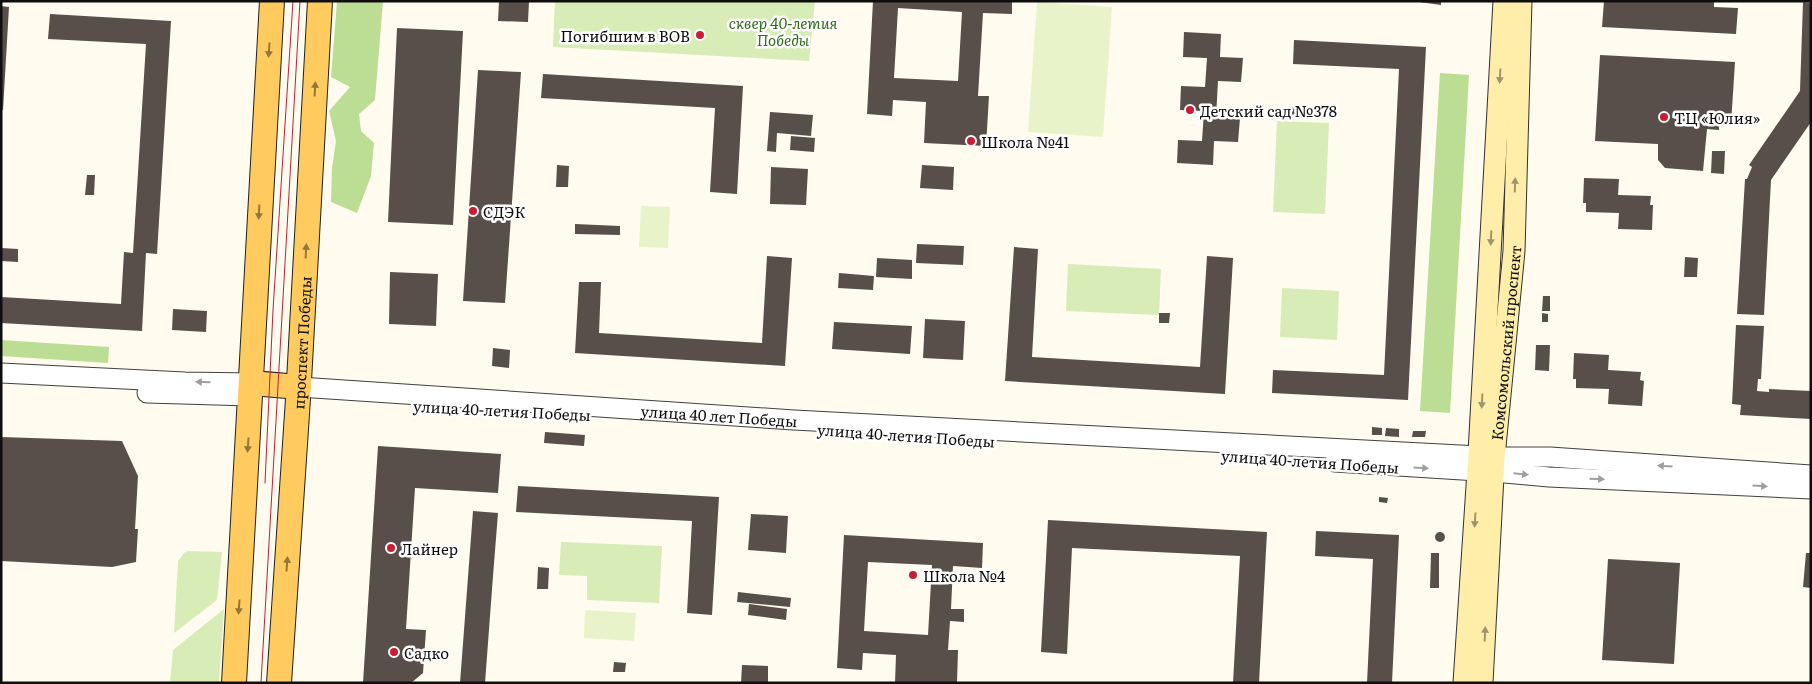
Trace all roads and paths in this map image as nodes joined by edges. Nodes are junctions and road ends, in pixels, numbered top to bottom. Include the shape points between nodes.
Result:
1 (272, 1) edge
2 (320, 1) edge
3 (1504, 1) edge
4 (1521, 1) edge
5 (1, 373) edge
6 (1, 384) edge
7 (252, 390) junction
8 (299, 393) junction
9 (521, 403) joint
10 (794, 424) junction
11 (978, 429) joint
12 (1031, 438) junction
13 (1486, 464) junction
14 (1811, 475) edge
15 (1811, 489) edge
16 (234, 683) edge
17 (279, 683) edge
18 (1464, 683) edge
19 (1482, 683) edge

1 -> 7 main road
8 -> 2 main road, проспект Победы
3 -> 13 main road, Комсомольский проспект
13 -> 4 main road, Комсомольский проспект via 1514,251
7 -> 5 street, улица 40-летия Победы via 176,382
6 - 7 street, улица 40-летия Победы via 185,395
7 - 8 main road, улица 40-летия Победы
7 -> 16 main road
8 - 9 street, улица 40-летия Победы
8 - 10 street, улица 40-летия Победы
17 -> 8 main road, проспект Победы
9 - 10 street, улица 40 лет Победы
10 - 11 street, улица 40 лет Победы
10 - 12 street, улица 40-летия Победы
11 - 12 street, улица 40-летия Победы
12 - 13 street, улица 40-летия Победы
14 -> 13 street, улица 40-летия Победы via 1550,457
13 -> 15 street, улица 40-летия Победы via 1549,477
13 -> 18 main road, Комсомольский проспект
19 -> 13 main road, Комсомольский проспект

